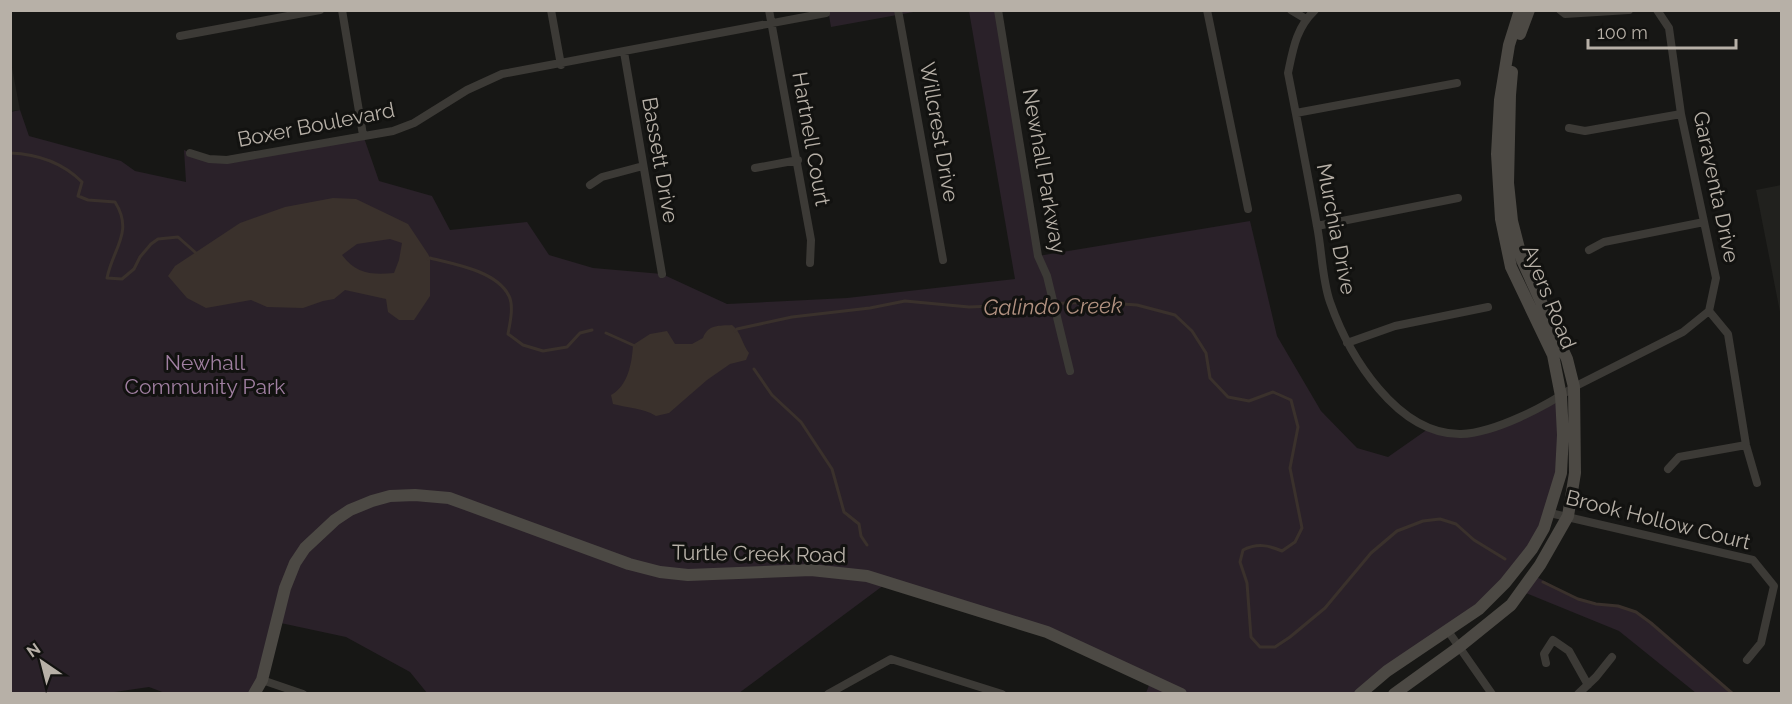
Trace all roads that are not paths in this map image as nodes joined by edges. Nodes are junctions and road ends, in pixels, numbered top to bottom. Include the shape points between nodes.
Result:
1 (320, 10) edge
2 (342, 10) edge
3 (551, 10) edge
4 (769, 10) edge
5 (898, 10) edge
6 (998, 10) edge
7 (1207, 10) edge
8 (1291, 10) edge
9 (1315, 10) edge
10 (1520, 10) edge
11 (1529, 10) edge
12 (1560, 10) edge
13 (1629, 10) edge
14 (1657, 10) edge
15 (826, 13) dead end
16 (1306, 19) junction
17 (771, 23) junction
18 (180, 36) dead end
19 (624, 52) junction
20 (561, 65) junction
21 (1457, 83) dead end
22 (1296, 113) junction
23 (1681, 114) junction
24 (1569, 128) dead end
25 (363, 135) junction
26 (190, 153) dead end
27 (798, 160) junction
28 (643, 166) junction
29 (756, 168) dead end
30 (590, 185) dead end
31 (1458, 198) dead end
32 (1248, 209) dead end
33 (1704, 222) junction
34 (1317, 226) junction
35 (1589, 250) dead end
36 (943, 260) dead end
37 (810, 262) dead end
38 (662, 274) dead end
39 (1488, 307) dead end
40 (1709, 311) junction
41 (1347, 343) junction
42 (1070, 372) dead end
43 (1574, 387) junction
44 (1562, 396) junction
45 (1746, 445) junction
46 (1668, 469) dead end
47 (1757, 483) dead end
48 (1550, 513) junction
49 (1568, 516) junction
50 (1448, 631) junction
51 (1459, 647) junction
52 (1612, 657) dead end
53 (1747, 660) dead end
54 (1546, 663) dead end
55 (262, 680) junction
56 (1588, 685) junction
57 (254, 693) edge
58 (264, 693) edge
59 (303, 693) edge
60 (828, 693) edge
61 (1002, 693) edge
62 (1181, 693) edge
63 (1360, 693) edge
64 (1394, 693) edge
65 (1492, 693) edge
66 (1578, 693) edge

1 - 18 street
2 - 25 street
3 - 20 street
4 - 17 street, Hartnell Court
5 - 36 street, Willcrest Drive
6 - 42 street, Newhall Parkway via 1038,256 1047,276
7 - 32 street
8 - 16 street
9 - 16 street, Murchia Drive
10 - 44 street, Ayers Road via 1509,45 1500,100 1497,154 1501,219 1511,267 1553,355
11 - 43 street, Ayers Road via 1514,60 1508,141 1512,222 1522,260 1568,359
12 - 13 street via 1565,14
14 - 23 street, Garaventa Drive via 1669,28
15 - 17 street, Boxer Boulevard
16 - 22 street, Murchia Drive via 1294,41 1288,73
17 - 19 street, Boxer Boulevard
17 - 27 street, Hartnell Court
19 - 20 street, Boxer Boulevard
19 - 28 street, Bassett Drive
20 - 25 street, Boxer Boulevard via 502,74 408,126
21 - 22 street
22 - 34 street, Murchia Drive
23 - 24 street via 1585,131
23 - 33 street, Garaventa Drive
25 - 26 street, Boxer Boulevard via 227,160
27 - 29 street
27 - 37 street, Hartnell Court via 811,240
28 - 30 street via 602,177
28 - 38 street, Bassett Drive
31 - 34 street
33 - 35 street via 1604,242
33 - 40 street, Garaventa Drive via 1716,278
34 - 41 street, Murchia Drive via 1330,300
39 - 41 street via 1395,326
40 - 43 street via 1683,332
40 - 45 street via 1728,334
41 - 44 street, Murchia Drive via 1362,368 1394,404 1428,429 1461,434 1502,425
43 - 44 street
43 - 49 street, Ayers Road via 1575,473
44 - 48 street, Ayers Road via 1560,473
45 - 46 street via 1679,457
45 - 47 street
48 - 49 street, Brook Hollow Court
48 - 50 street, Ayers Road via 1532,549 1505,583 1479,609
49 - 51 street, Ayers Road via 1511,605
49 - 53 street, Brook Hollow Court via 1753,560 1774,586 1761,643
50 - 51 street
50 - 63 street, Ayers Road
51 - 64 street, Ayers Road
51 - 65 street
52 - 56 street
54 - 56 street via 1544,654 1553,640 1569,651
55 - 57 street, Turtle Creek Road
55 - 58 street, Turtle Creek Road
55 - 59 street
55 - 62 street, Turtle Creek Road via 285,588 305,548 350,510 390,496 415,495 449,498 660,572 688,575 811,570 867,576 1047,632
56 - 66 street
60 - 61 street via 891,659

